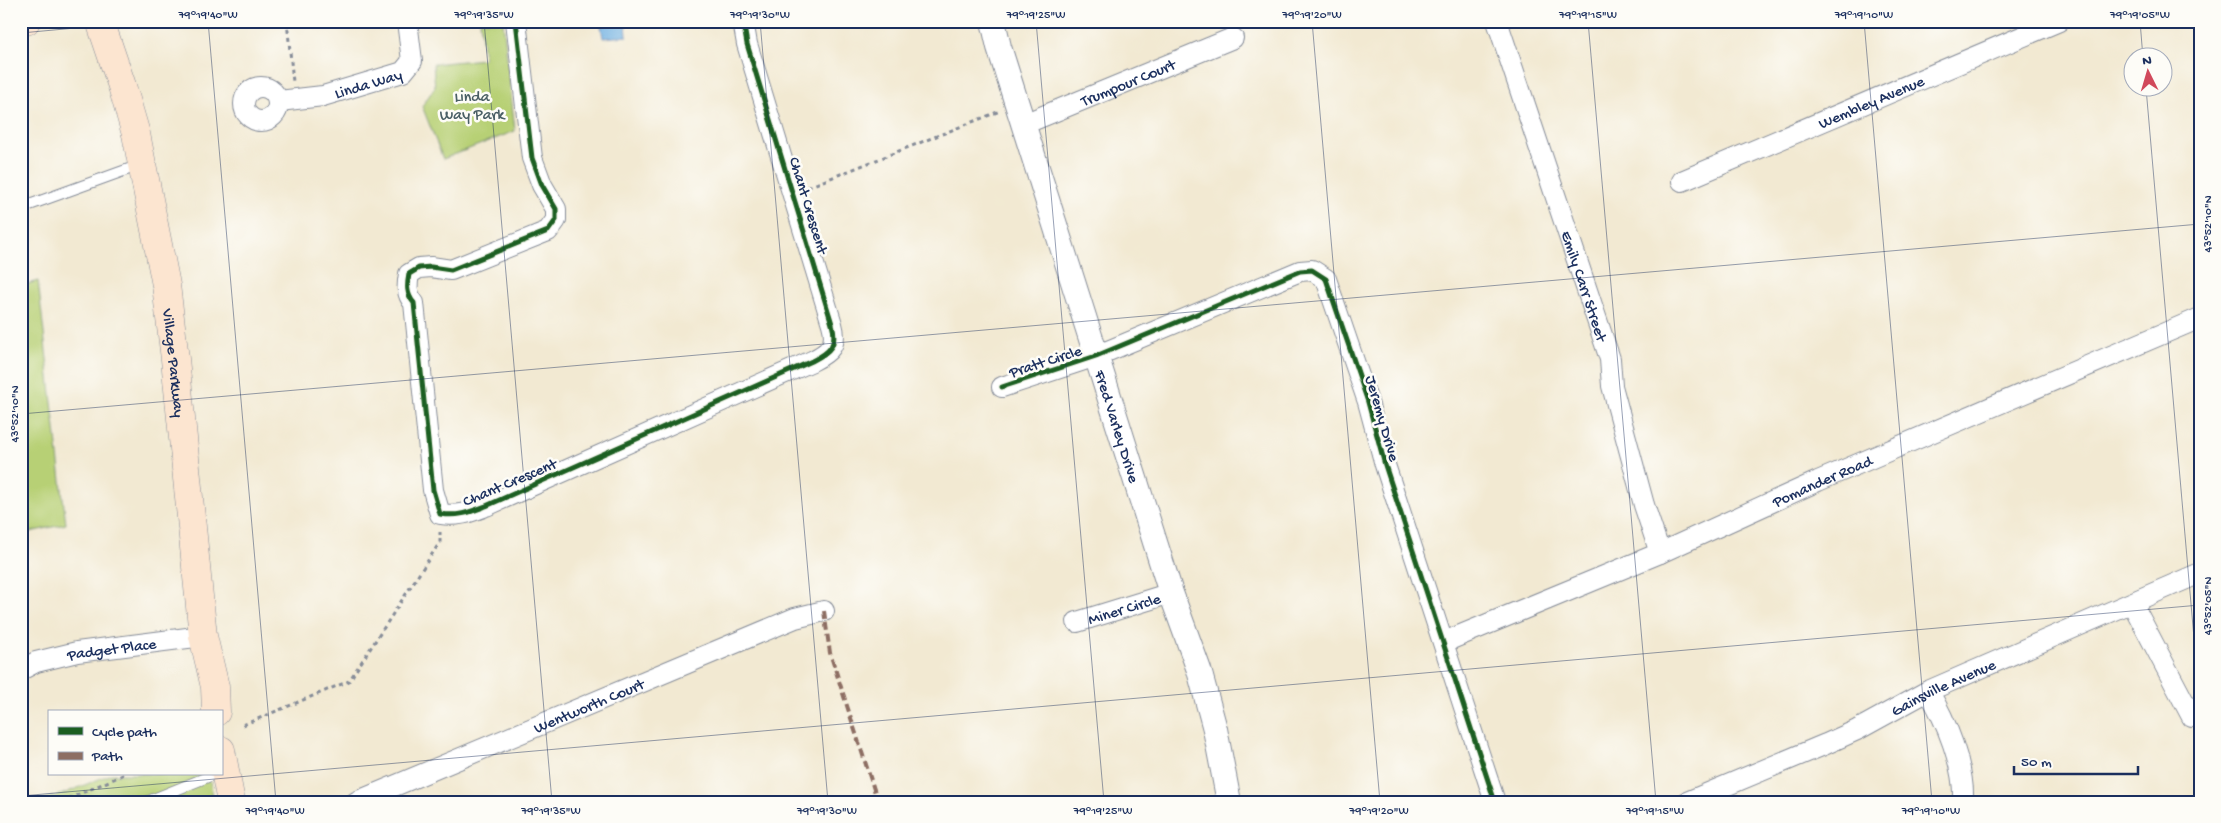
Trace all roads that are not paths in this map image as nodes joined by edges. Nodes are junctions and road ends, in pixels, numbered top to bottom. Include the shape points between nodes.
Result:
1 (26, 21) edge
2 (100, 21) edge
3 (407, 21) edge
4 (516, 21) edge
5 (743, 21) edge
6 (993, 21) edge
7 (1497, 21) edge
8 (2059, 21) edge
9 (21, 22) edge
10 (1233, 38) dead end
11 (287, 101) road end
12 (1020, 114) junction
13 (141, 164) junction
14 (1682, 181) dead end
15 (21, 208) edge
16 (2200, 318) edge
17 (1096, 356) junction
18 (1002, 387) dead end
19 (1660, 553) junction
20 (2200, 573) edge
21 (1171, 593) junction
22 (2132, 603) junction
23 (824, 611) dead end
24 (1077, 622) dead end
25 (203, 636) junction
26 (1444, 642) junction
27 (21, 670) edge
28 (1928, 691) junction
29 (216, 710) edge
30 (2192, 717) dead end
31 (222, 773) edge
32 (204, 776) edge
33 (1712, 797) edge
34 (165, 798) edge
35 (146, 802) edge
36 (231, 802) edge
37 (356, 802) edge
38 (1229, 802) edge
39 (1495, 802) edge
40 (1687, 802) edge
41 (1963, 802) edge

1 - 9 main road
2 - 13 main road, Village Parkway via 136,134
3 - 11 street, Linda Way via 412,62 403,72 323,96
4 - 5 street, Chant Crescent via 532,158 556,209 556,220 548,231 450,270 419,268 409,274 408,296 414,303 433,490 440,514 462,515 486,506 824,355 831,347 836,337 747,44
6 - 12 street, Fred Varley Drive
7 - 19 street, Emily Carr Street via 1610,359 1612,386
8 - 14 street, Wembley Avenue
10 - 12 street, Trumpour Court
12 - 17 street, Fred Varley Drive
13 - 15 lane
13 - 25 main road, Village Parkway via 157,236 175,359
16 - 19 street, Pomander Road via 1818,481
17 - 18 street, Pratt Circle
17 - 21 street, Fred Varley Drive
17 - 26 street, Jeremy Drive via 1292,274 1312,270 1326,279
19 - 26 street, Pomander Road
20 - 22 street, Gainsville Avenue
21 - 24 street, Miner Circle
21 - 38 street, Fred Varley Drive via 1199,670 1215,728
22 - 28 street, Gainsville Avenue
22 - 30 street
23 - 37 street, Wentworth Court via 795,618
25 - 27 street, Padget Place via 68,654 36,662
25 - 29 main road, Village Parkway
26 - 39 street, Jeremy Drive
28 - 33 street, Gainsville Avenue via 1826,744
28 - 41 street via 1958,758 1964,784
31 - 36 main road
32 - 34 lane
33 - 40 street, Gainsville Avenue
34 - 35 lane

